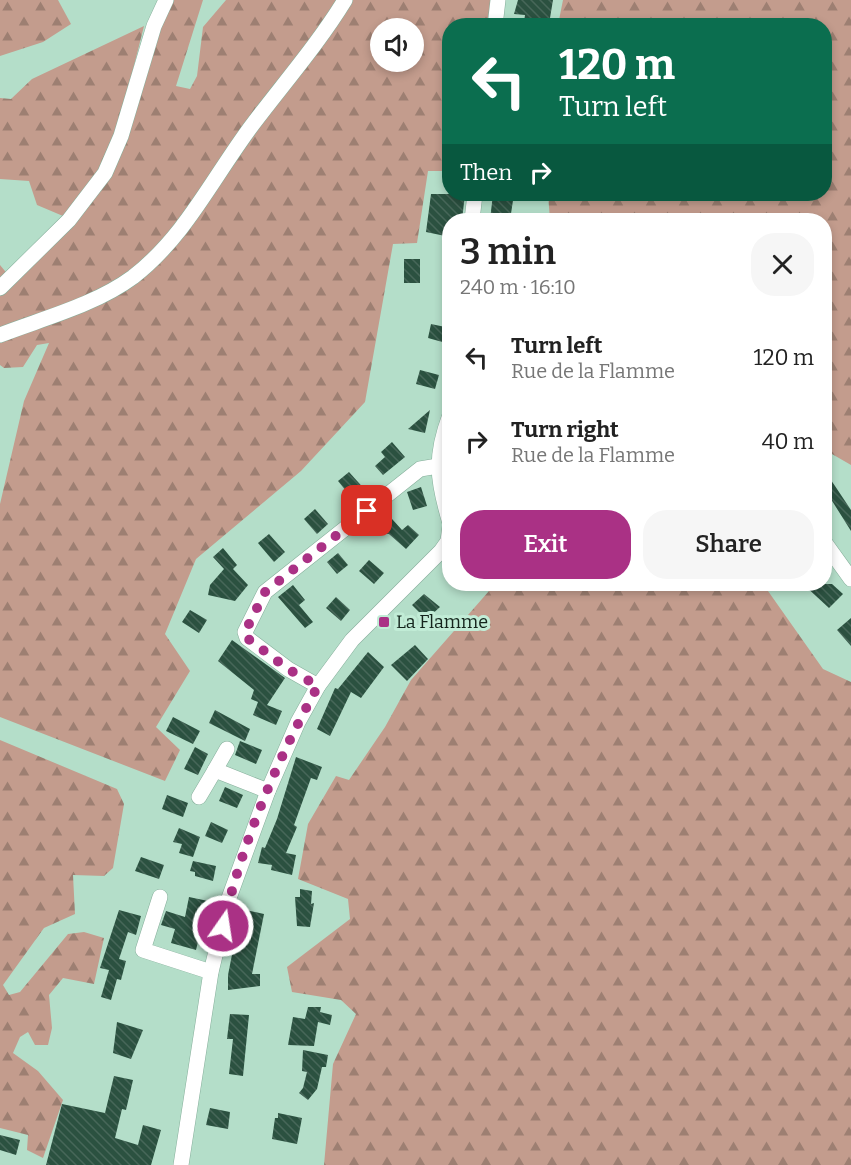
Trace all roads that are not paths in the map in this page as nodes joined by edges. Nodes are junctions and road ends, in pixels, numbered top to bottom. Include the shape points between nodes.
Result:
1 (166, 0) edge
2 (345, 0) edge
3 (498, 0) edge
4 (496, 18) edge
5 (0, 288) edge
6 (0, 335) edge
7 (442, 435) edge
8 (438, 466) junction
9 (442, 490) edge
10 (442, 549) edge
11 (832, 553) edge
12 (851, 579) edge
13 (318, 686) junction
14 (226, 749) dead end
15 (215, 770) junction
16 (268, 791) junction
17 (199, 796) dead end
18 (160, 897) dead end
19 (211, 972) junction
20 (181, 1165) edge

1 - 5 street via 105,173 69,220
2 - 6 street via 252,125 187,223 160,254 113,290
3 - 4 street
7 - 8 street
8 - 9 street
8 - 13 street via 420,469 300,563 265,592 254,612 245,632 247,638
10 - 13 street via 352,640
11 - 12 street
13 - 16 street
14 - 15 street
15 - 16 street
15 - 17 street
16 - 19 street via 229,898
18 - 19 street via 143,950
19 - 20 street

